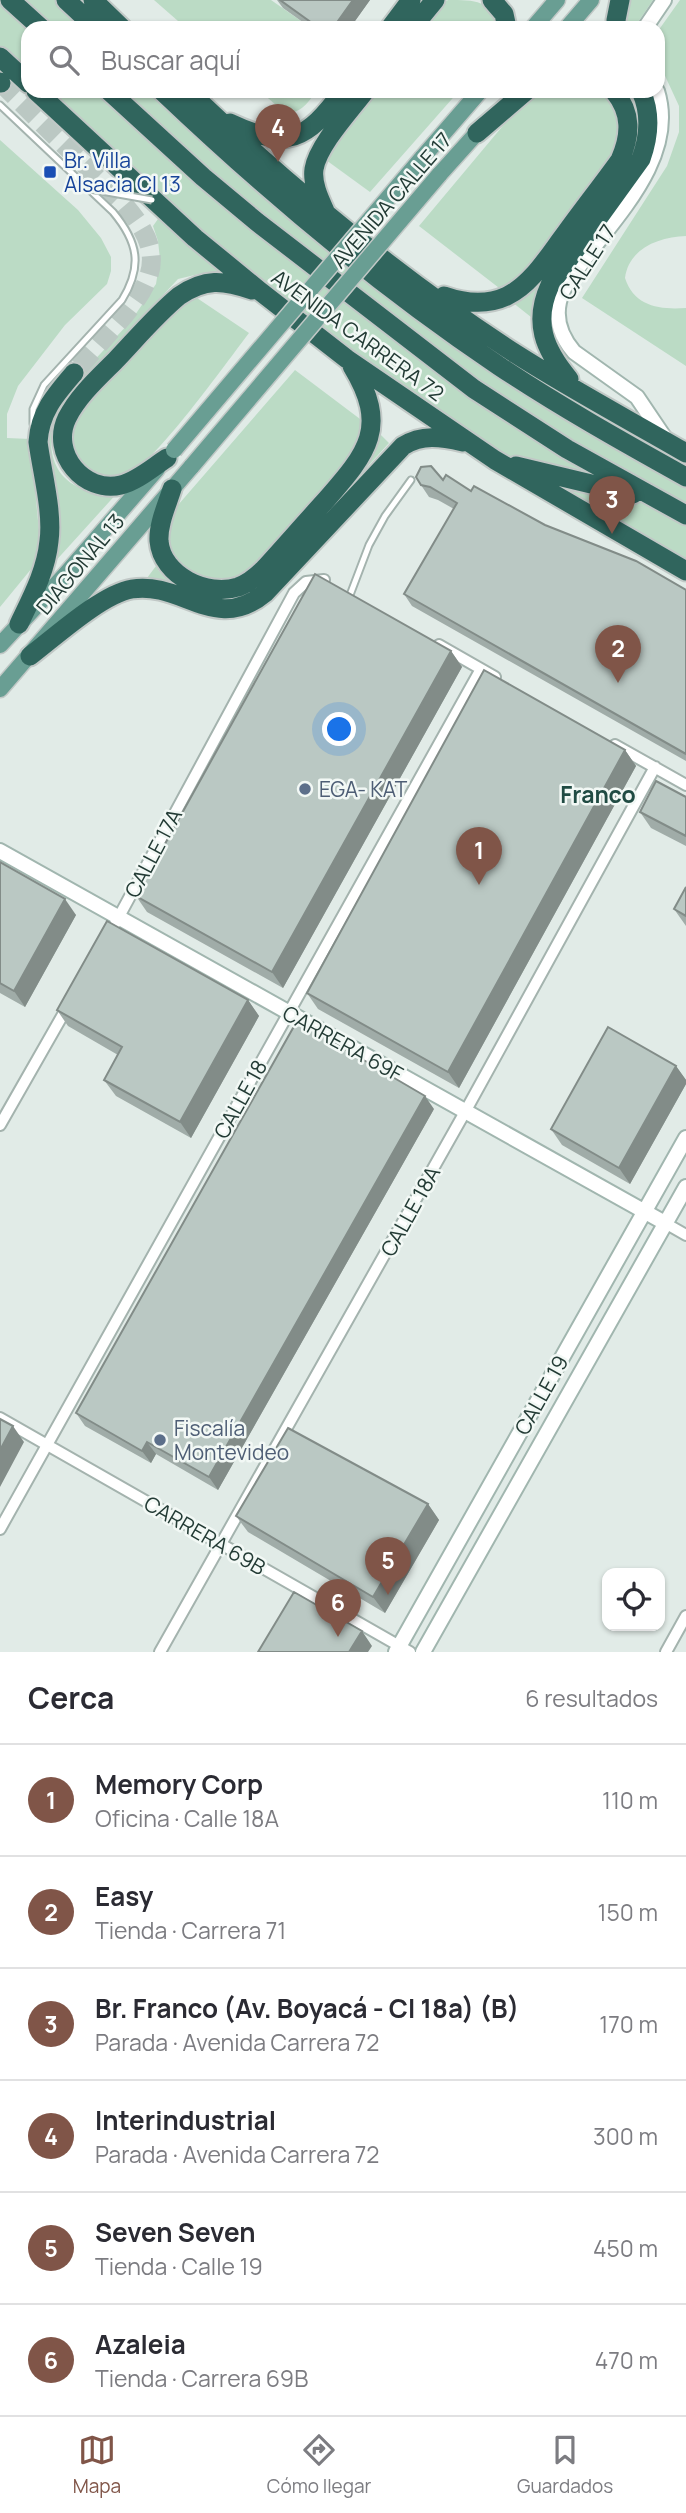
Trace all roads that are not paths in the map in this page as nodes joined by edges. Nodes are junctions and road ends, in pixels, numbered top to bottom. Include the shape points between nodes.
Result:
1 (10, 0) edge
2 (66, 0) edge
3 (93, 0) edge
4 (411, 0) edge
5 (435, 0) edge
6 (492, 0) edge
7 (557, 0) edge
8 (591, 0) edge
9 (620, 0) edge
10 (664, 0) edge
11 (33, 21) edge
12 (88, 21) edge
13 (115, 21) edge
14 (395, 21) edge
15 (418, 21) edge
16 (506, 21) edge
17 (539, 21) edge
18 (573, 21) edge
19 (618, 21) edge
20 (650, 21) edge
21 (0, 57) edge
22 (21, 76) edge
23 (43, 98) edge
24 (117, 98) edge
25 (170, 98) edge
26 (195, 98) edge
27 (337, 98) edge
28 (360, 98) edge
29 (474, 98) edge
30 (507, 98) edge
31 (518, 98) edge
32 (618, 98) edge
33 (643, 98) edge
34 (659, 98) edge
35 (0, 105) edge
36 (215, 117) junction
37 (477, 133) junction
38 (90, 189) junction
39 (152, 200) junction
40 (325, 212) junction
41 (423, 288) junction
42 (261, 292) junction
43 (347, 359) junction
44 (74, 373) tunnel mouth
45 (578, 391) junction
46 (666, 442) junction
47 (38, 443) junction
48 (468, 443) junction
49 (686, 453) edge
50 (171, 454) junction
51 (495, 460) junction
52 (192, 466) joint
53 (686, 477) edge
54 (411, 480) dead end
55 (172, 489) junction
56 (657, 499) junction
57 (686, 515) edge
58 (686, 570) edge
59 (342, 590) junction
60 (362, 602) edge
61 (19, 624) junction
62 (433, 642) edge
63 (0, 645) edge
64 (30, 656) junction
65 (481, 669) junction
66 (504, 682) edge
67 (0, 689) edge
68 (609, 741) edge
69 (655, 767) junction
70 (686, 785) edge
71 (0, 851) edge
72 (115, 923) junction
73 (77, 990) edge
74 (289, 1012) junction
75 (466, 1112) junction
76 (0, 1125) edge
77 (686, 1138) edge
78 (686, 1187) edge
79 (645, 1212) junction
80 (665, 1223) junction
81 (686, 1235) edge
82 (0, 1418) edge
83 (47, 1445) junction
84 (0, 1529) edge
85 (221, 1544) junction
86 (686, 1616) edge
87 (402, 1650) edge
88 (160, 1652) edge
89 (424, 1652) edge
90 (666, 1652) edge

1 - 11 highway
2 - 12 highway
3 - 13 highway
4 - 14 highway
5 - 15 highway
6 - 16 highway
7 - 17 main road
8 - 18 main road
9 - 19 highway
10 - 20 street
21 - 22 highway
23 - 39 highway, AVENIDA CARRERA 72
24 - 56 highway, AVENIDA CARRERA 72 via 257,222 414,345 547,436
25 - 53 highway via 289,206 457,336 545,396
26 - 36 highway
27 - 36 highway via 317,124 293,137 265,137
28 - 40 highway via 314,168
29 - 50 main road, AVENIDA CALLE 17, bridge
30 - 37 main road, AVENIDA CALLE 17
31 - 37 highway
32 - 41 highway via 629,122 620,160 528,281 504,298 473,303
33 - 45 highway via 648,130 641,159 550,285 543,302 543,335 549,352
34 - 46 street, CALLE 17 via 663,118 655,157 566,284 558,304 558,323 573,352 637,397
35 - 38 lane
36 - 40 highway
37 - 52 main road, AVENIDA CALLE 17, bridge
38 - 39 lane, bridge
38 - 47 lane via 127,232 135,255 134,276 122,300 37,396 32,422
39 - 42 highway, AVENIDA CARRERA 72
40 - 41 highway
41 - 45 highway
42 - 43 highway, AVENIDA CARRERA 72
42 - 50 highway via 229,283 192,287 166,306 89,388 65,421 67,457 79,476 91,484 122,485
43 - 48 highway, AVENIDA CARRERA 72
43 - 55 highway via 369,402 366,447 352,470 250,582 235,588 205,588 179,576 170,566 159,541
44 - 47 highway via 43,414
45 - 46 highway
46 - 49 highway
47 - 61 highway via 50,541 37,587
48 - 51 highway, AVENIDA CARRERA 72
48 - 64 highway via 441,437 403,446 265,593 242,607 221,608 159,589 133,589 103,602
50 - 61 main road, DIAGONAL 13
51 - 56 highway
51 - 58 highway, AVENIDA CARRERA 72
52 - 55 main road, DIAGONAL 13
54 - 59 lane via 384,516
55 - 64 main road, DIAGONAL 13
56 - 57 highway, AVENIDA CARRERA 72
59 - 60 street
59 - 72 street, CALLE 17A via 324,580 306,582 294,593
61 - 63 main road, DIAGONAL 13
62 - 65 street
64 - 67 main road, DIAGONAL 13
65 - 66 street
65 - 74 street, CALLE 18
68 - 69 street
69 - 70 street
69 - 75 street, CALLE 18A
71 - 72 street, CARRERA 69F
72 - 74 street, CARRERA 69F
73 - 76 street
74 - 75 street, CARRERA 69F
74 - 83 street, CALLE 18
75 - 79 street, CARRERA 69F
75 - 85 street, CALLE 18A
77 - 79 street, CALLE 19
78 - 80 street, CALLE 19
79 - 80 street, CARRERA 69F
79 - 87 street, CALLE 19
80 - 81 street, CARRERA 69F
80 - 89 street, CALLE 19
82 - 83 street, CARRERA 69B
83 - 84 street, CALLE 18
83 - 85 street, CARRERA 69B
85 - 87 street, CARRERA 69B
85 - 88 street, CALLE 18A
86 - 90 street

